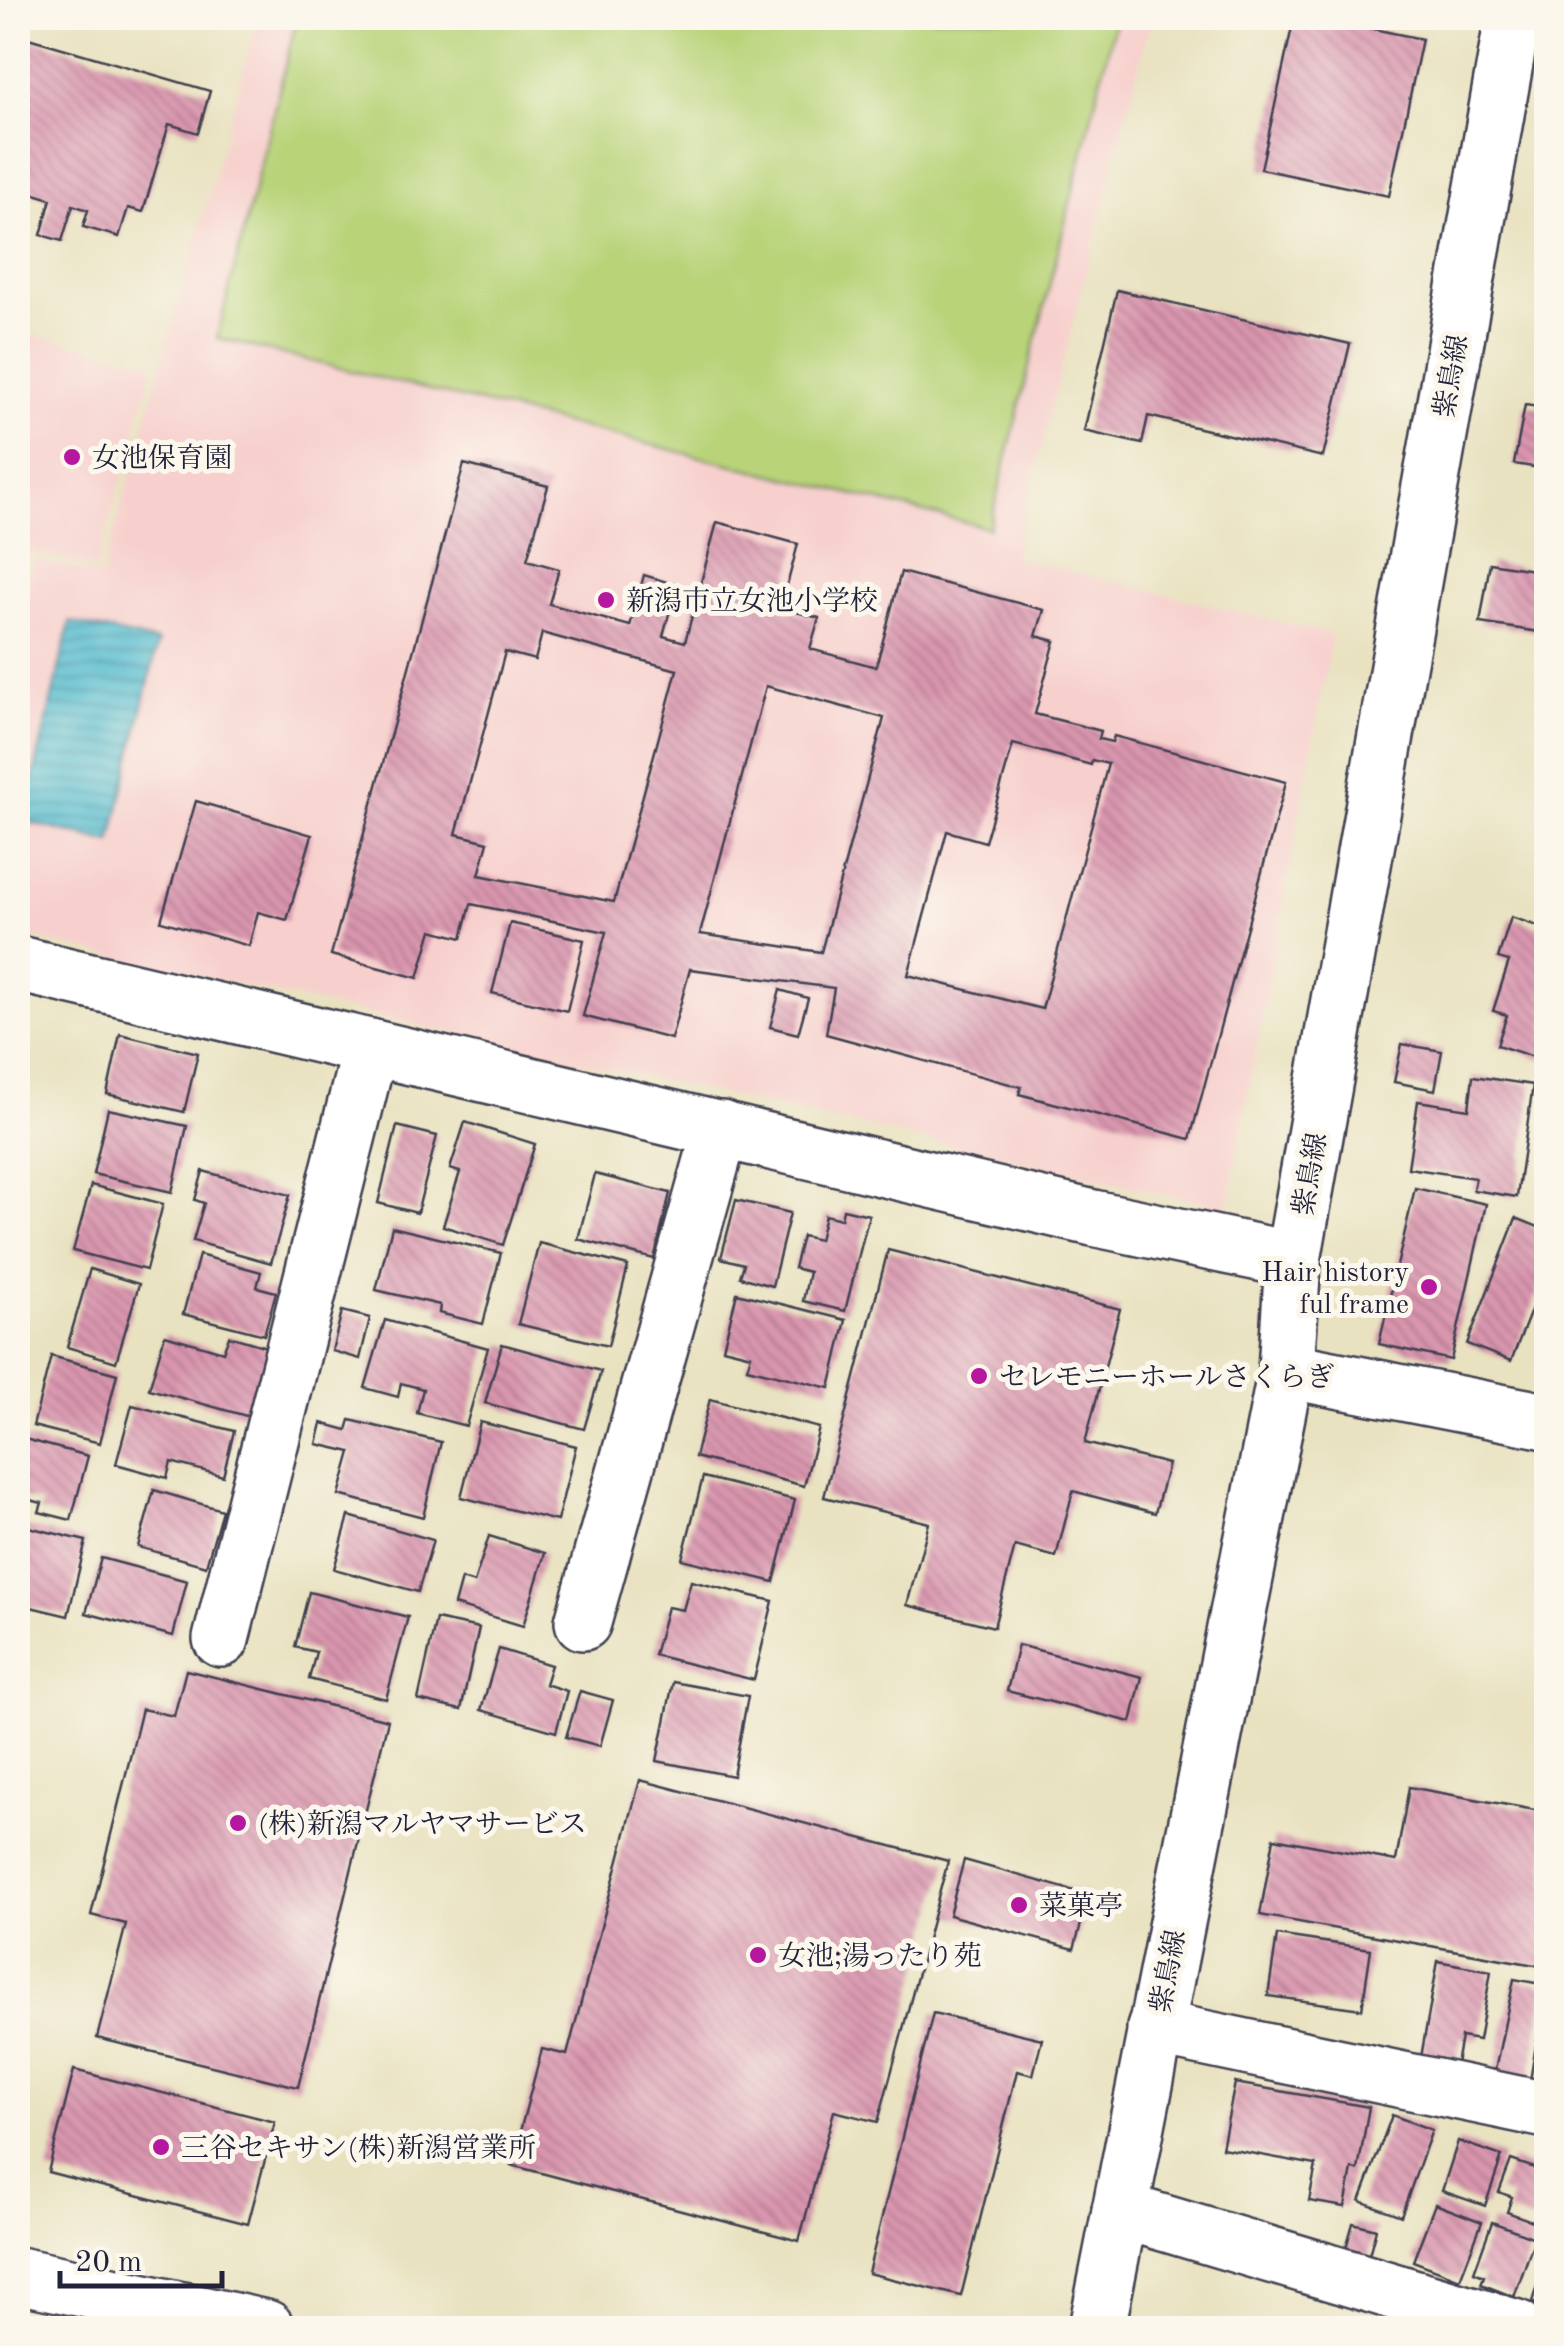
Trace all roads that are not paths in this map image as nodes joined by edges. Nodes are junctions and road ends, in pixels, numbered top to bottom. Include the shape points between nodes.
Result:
1 (1505, 19) edge
2 (18, 964) edge
3 (370, 1047) junction
4 (721, 1130) junction
5 (1294, 1260) junction
6 (1286, 1370) junction
7 (1546, 1421) edge
8 (583, 1622) dead end
9 (221, 1639) dead end
10 (1155, 2028) junction
11 (1546, 2110) edge
12 (1120, 2210) junction
13 (18, 2275) edge
14 (266, 2328) edge
15 (1098, 2328) edge
16 (1517, 2328) edge

1 - 5 street, 紫鳥線
2 - 3 street
3 - 4 street
3 - 9 street
4 - 5 street
4 - 8 street
5 - 6 street, 紫鳥線
6 - 7 street
6 - 10 street, 紫鳥線
10 - 11 street
10 - 12 street, 紫鳥線
12 - 15 street, 紫鳥線
12 - 16 street
13 - 14 street

